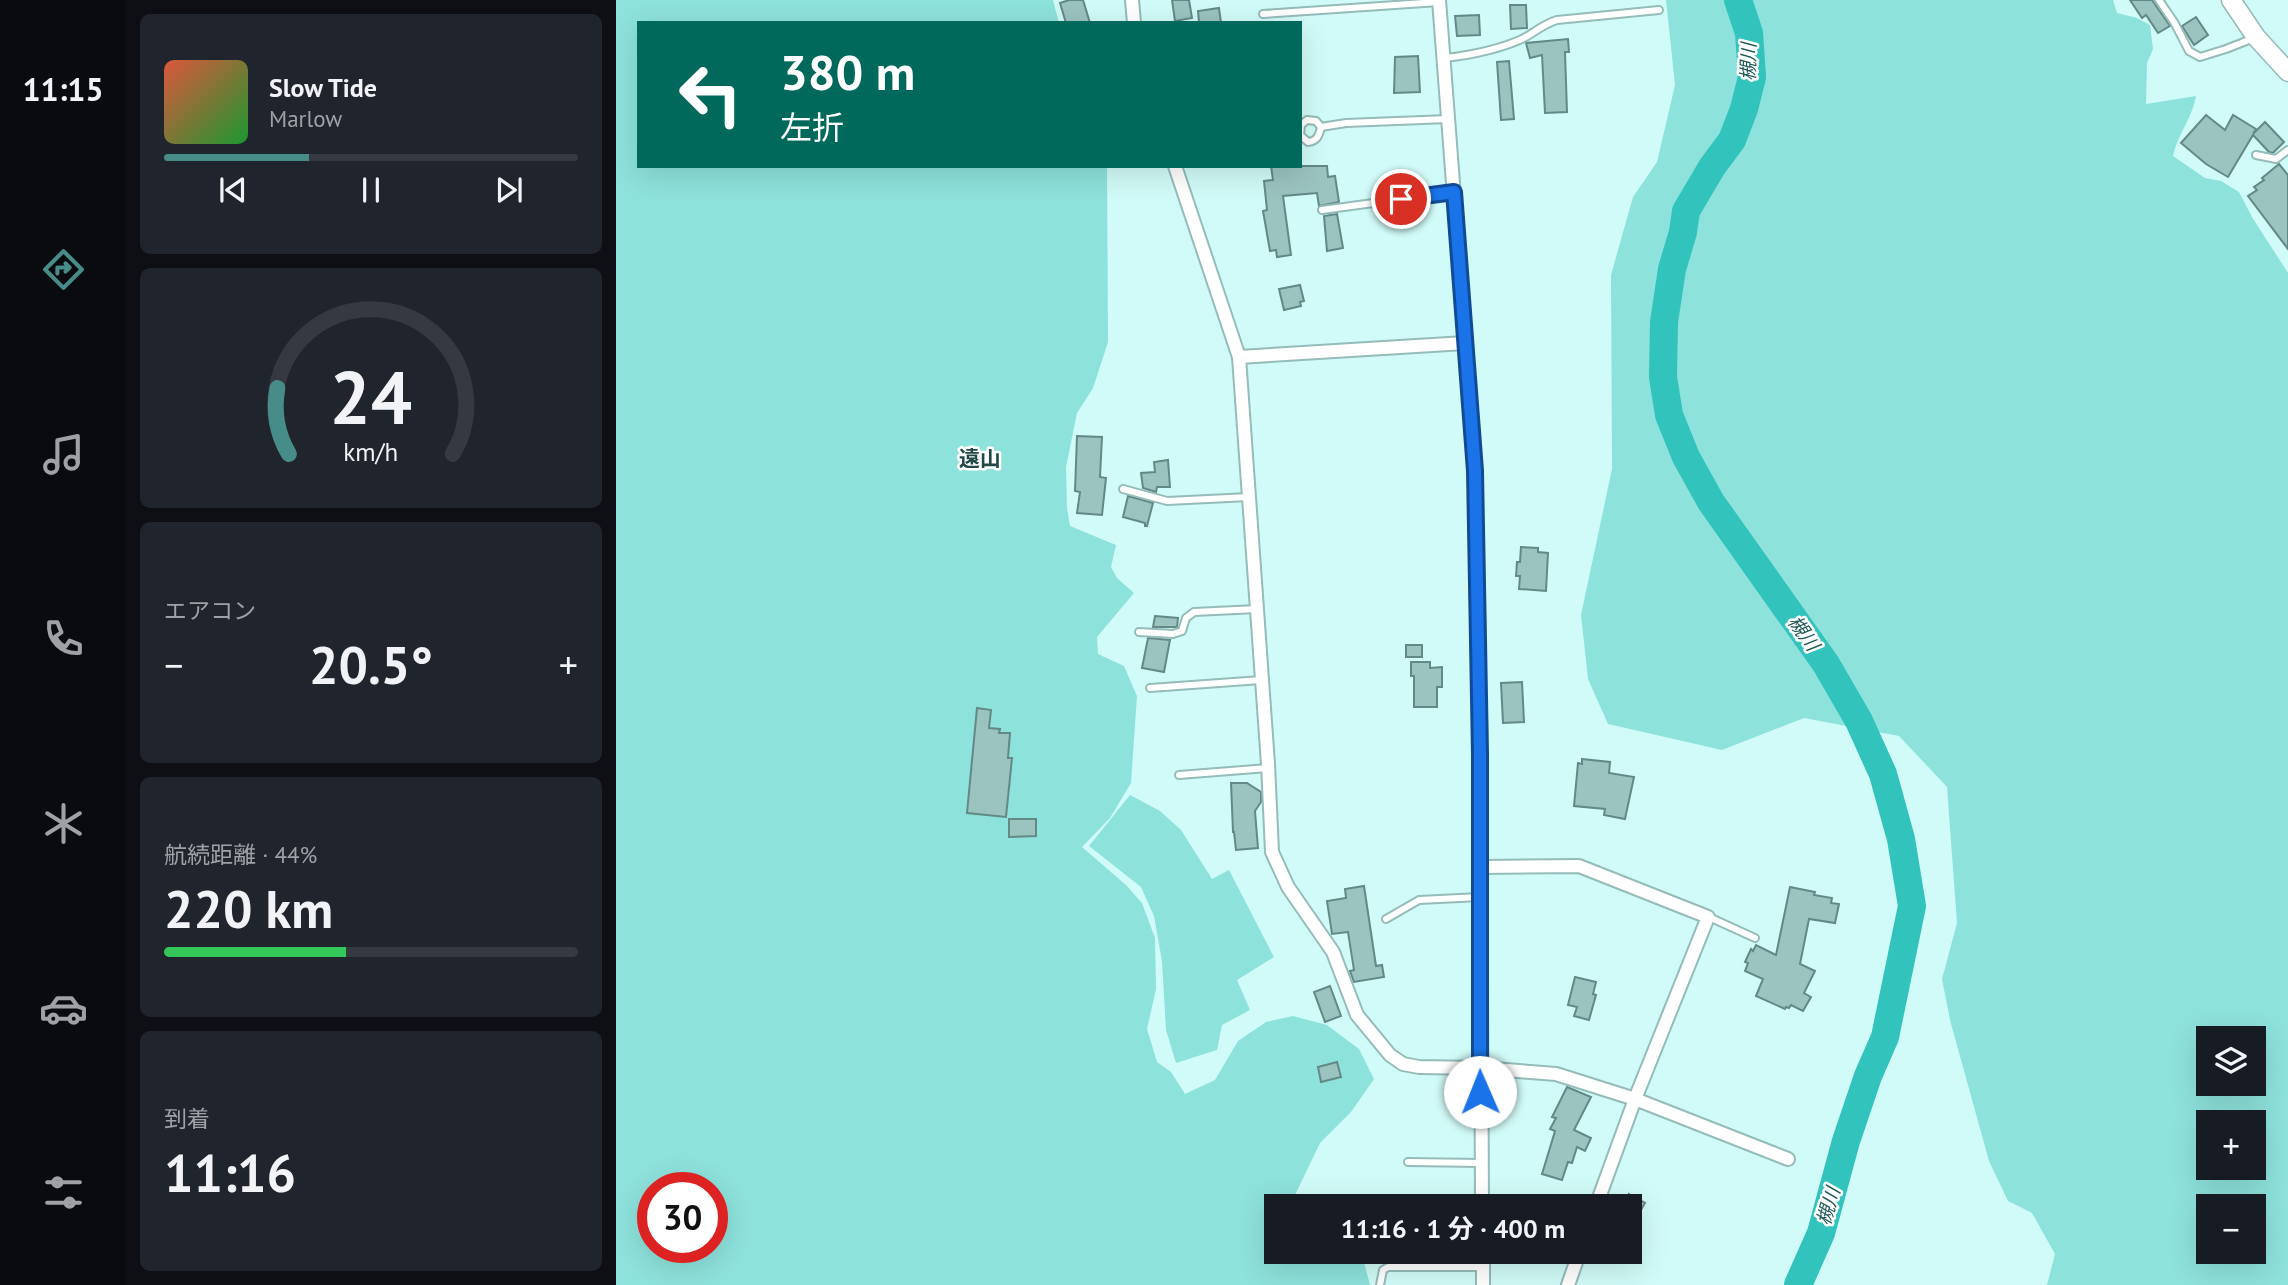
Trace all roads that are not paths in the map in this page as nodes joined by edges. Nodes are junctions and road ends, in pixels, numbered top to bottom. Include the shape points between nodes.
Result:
1 (1132, 0) edge
2 (2159, 0) edge
3 (2231, 0) edge
4 (1439, 1) edge
5 (1659, 10) dead end
6 (1263, 14) dead end
7 (1134, 21) edge
8 (2256, 37) junction
9 (1445, 58) junction
10 (2288, 72) edge
11 (1448, 119) junction
12 (1321, 127) dead end
13 (2288, 150) edge
14 (2256, 155) dead end
15 (1176, 168) edge
16 (1454, 192) junction
17 (1322, 210) dead end
18 (1465, 343) junction
19 (1239, 357) junction
20 (1123, 489) dead end
21 (1249, 497) junction
22 (1257, 609) junction
23 (1139, 632) dead end
24 (1261, 680) junction
25 (1150, 688) dead end
26 (1268, 768) junction
27 (1179, 775) dead end
28 (1480, 867) junction
29 (1481, 897) junction
30 (1708, 917) junction
31 (1386, 919) dead end
32 (1755, 938) dead end
33 (1480, 1068) junction
34 (1635, 1099) junction
35 (1788, 1159) dead end
36 (1408, 1163) dead end
37 (1481, 1163) junction
38 (1482, 1194) edge
39 (1601, 1194) edge
40 (1575, 1264) edge
41 (1483, 1267) joint
42 (1485, 1284) edge
43 (1380, 1285) edge
44 (1568, 1285) edge

1 - 7 street
2 - 8 lane via 2189,51 2200,57
3 - 8 street
4 - 6 lane
4 - 9 street
5 - 9 lane via 1557,20 1480,54
8 - 10 street
9 - 11 street
11 - 12 lane
11 - 16 street
13 - 14 lane via 2276,159
15 - 19 street
16 - 17 lane
16 - 18 street
18 - 19 street
18 - 28 street via 1475,471
19 - 21 street
20 - 21 lane via 1167,501
21 - 22 street
22 - 23 lane via 1194,612 1186,618 1182,631
22 - 24 street
24 - 25 lane
24 - 26 street
26 - 27 lane
26 - 33 street via 1272,852 1288,887 1333,952 1357,1015 1403,1064
28 - 29 street
28 - 30 street via 1579,866
29 - 31 lane via 1419,900
29 - 33 street
30 - 32 lane
30 - 34 street
33 - 34 street via 1556,1073
33 - 37 street
34 - 35 street
34 - 39 street
36 - 37 lane
37 - 38 street
40 - 44 street
41 - 42 street
41 - 43 lane via 1388,1267

